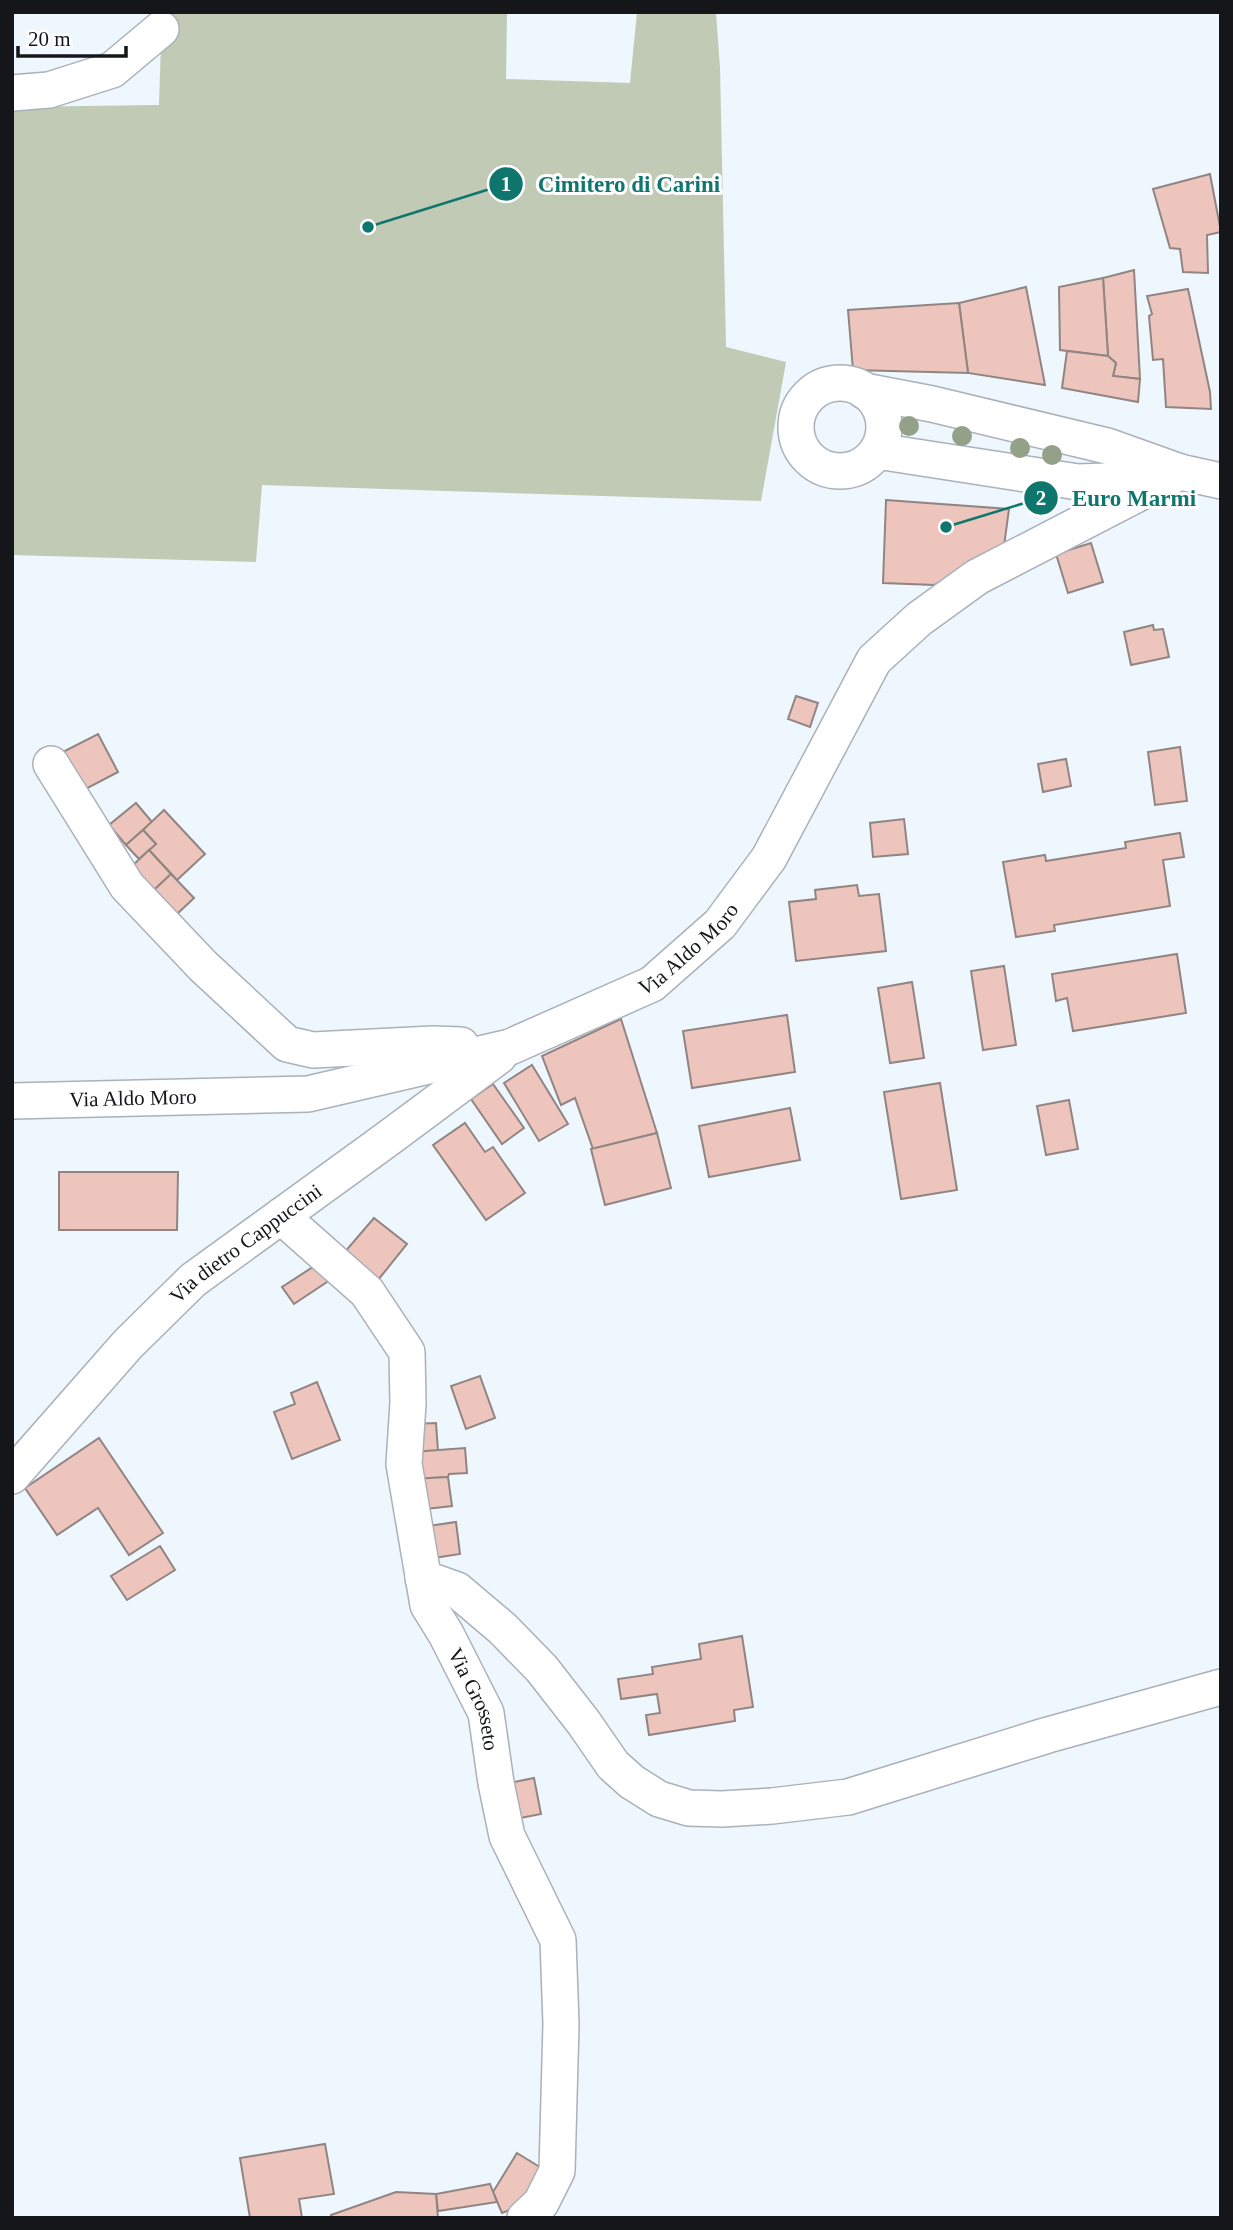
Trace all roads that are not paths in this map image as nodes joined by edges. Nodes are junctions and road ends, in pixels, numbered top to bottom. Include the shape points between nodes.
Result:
1 (161, 29) dead end
2 (12, 93) edge
3 (864, 391) junction
4 (877, 451) junction
5 (1180, 472) junction
6 (1221, 481) edge
7 (51, 764) dead end
8 (510, 1047) junction
9 (12, 1101) edge
10 (281, 1216) junction
11 (12, 1476) edge
12 (423, 1578) junction
13 (1221, 1687) edge
14 (525, 2218) edge

1 - 2 street via 112,70 49,90
3 - 4 street via 873,397 884,423
3 - 4 street via 847,383 818,388 799,410 797,439 803,452 826,469 854,468
3 - 5 street via 1107,446
4 - 5 street via 1078,482
5 - 6 street
5 - 8 street, Via Aldo Moro via 977,577 919,619 874,660 769,858 720,924 652,984
7 - 8 street via 127,886 203,966 287,1044 313,1050 432,1044
8 - 9 street, Via Aldo Moro via 308,1094
8 - 10 street, Via dietro Cappuccini
10 - 11 street, Via dietro Cappuccini via 193,1280 128,1344
10 - 12 street, Via Grosseto via 367,1292 407,1352 404,1464
12 - 13 street via 457,1590 503,1629 542,1669 613,1765 632,1782 689,1808 772,1806 848,1797
12 - 14 street, Via Grosseto via 428,1605 486,1713 508,1836 558,1940 557,2171 541,2203

